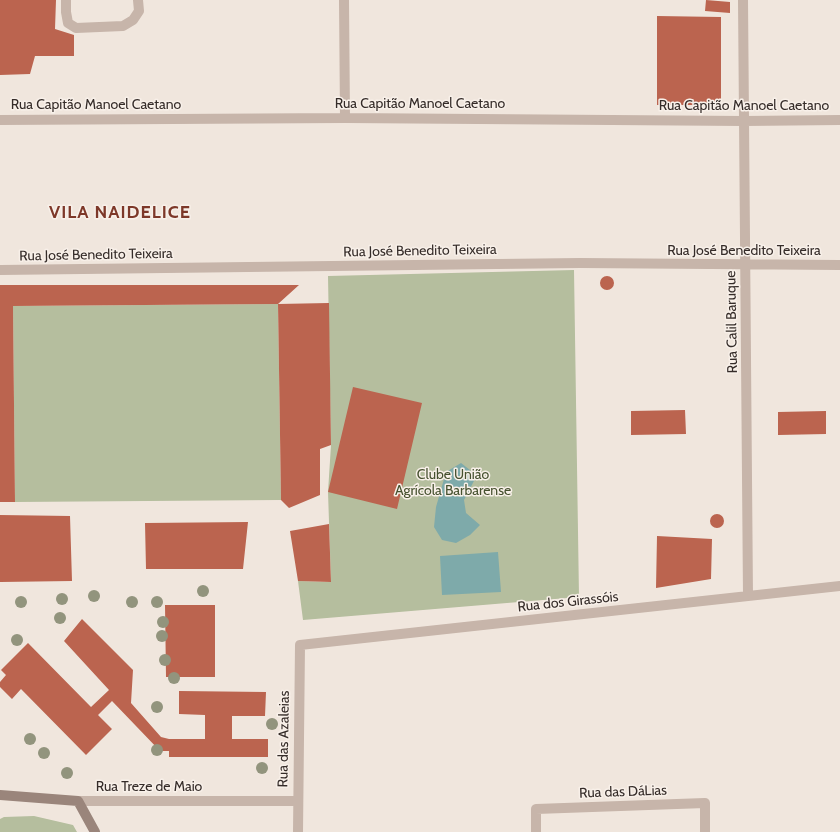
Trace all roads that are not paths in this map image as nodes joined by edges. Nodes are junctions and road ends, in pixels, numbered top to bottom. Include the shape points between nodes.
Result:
1 (66, 0) edge
2 (138, 0) edge
3 (344, 0) edge
4 (743, 0) edge
5 (345, 118) junction
6 (0, 120) edge
7 (840, 120) edge
8 (744, 121) junction
9 (746, 265) junction
10 (840, 265) edge
11 (0, 270) edge
12 (840, 586) edge
13 (748, 596) junction
14 (300, 645) joint
15 (0, 795) edge
16 (78, 801) junction
17 (298, 801) junction
18 (94, 832) edge
19 (298, 832) edge
20 (536, 832) edge
21 (705, 832) edge

1 - 2 street via 68,23 76,28 123,26 133,20 138,11
3 - 5 street
4 - 8 street, Rua Calil Baruque
5 - 6 street, Rua Capitão Manoel Caetano
5 - 8 street, Rua Capitão Manoel Caetano
7 - 8 street, Rua Capitão Manoel Caetano
8 - 9 street, Rua Calil Baruque
9 - 10 street, Rua José Benedito Teixeira
9 - 11 street, Rua José Benedito Teixeira via 580,263
9 - 13 street, Rua Calil Baruque
12 - 13 street, Rua dos Girassóis
13 - 14 street, Rua dos Girassóis
14 - 17 street, Rua das Azaleias
15 - 16 street, Rua Treze de Maio
16 - 17 street, Rua Treze de Maio
16 - 18 street
17 - 19 street, Rua das Azaleias
20 - 21 street, Rua das DáLias via 536,809 705,803

